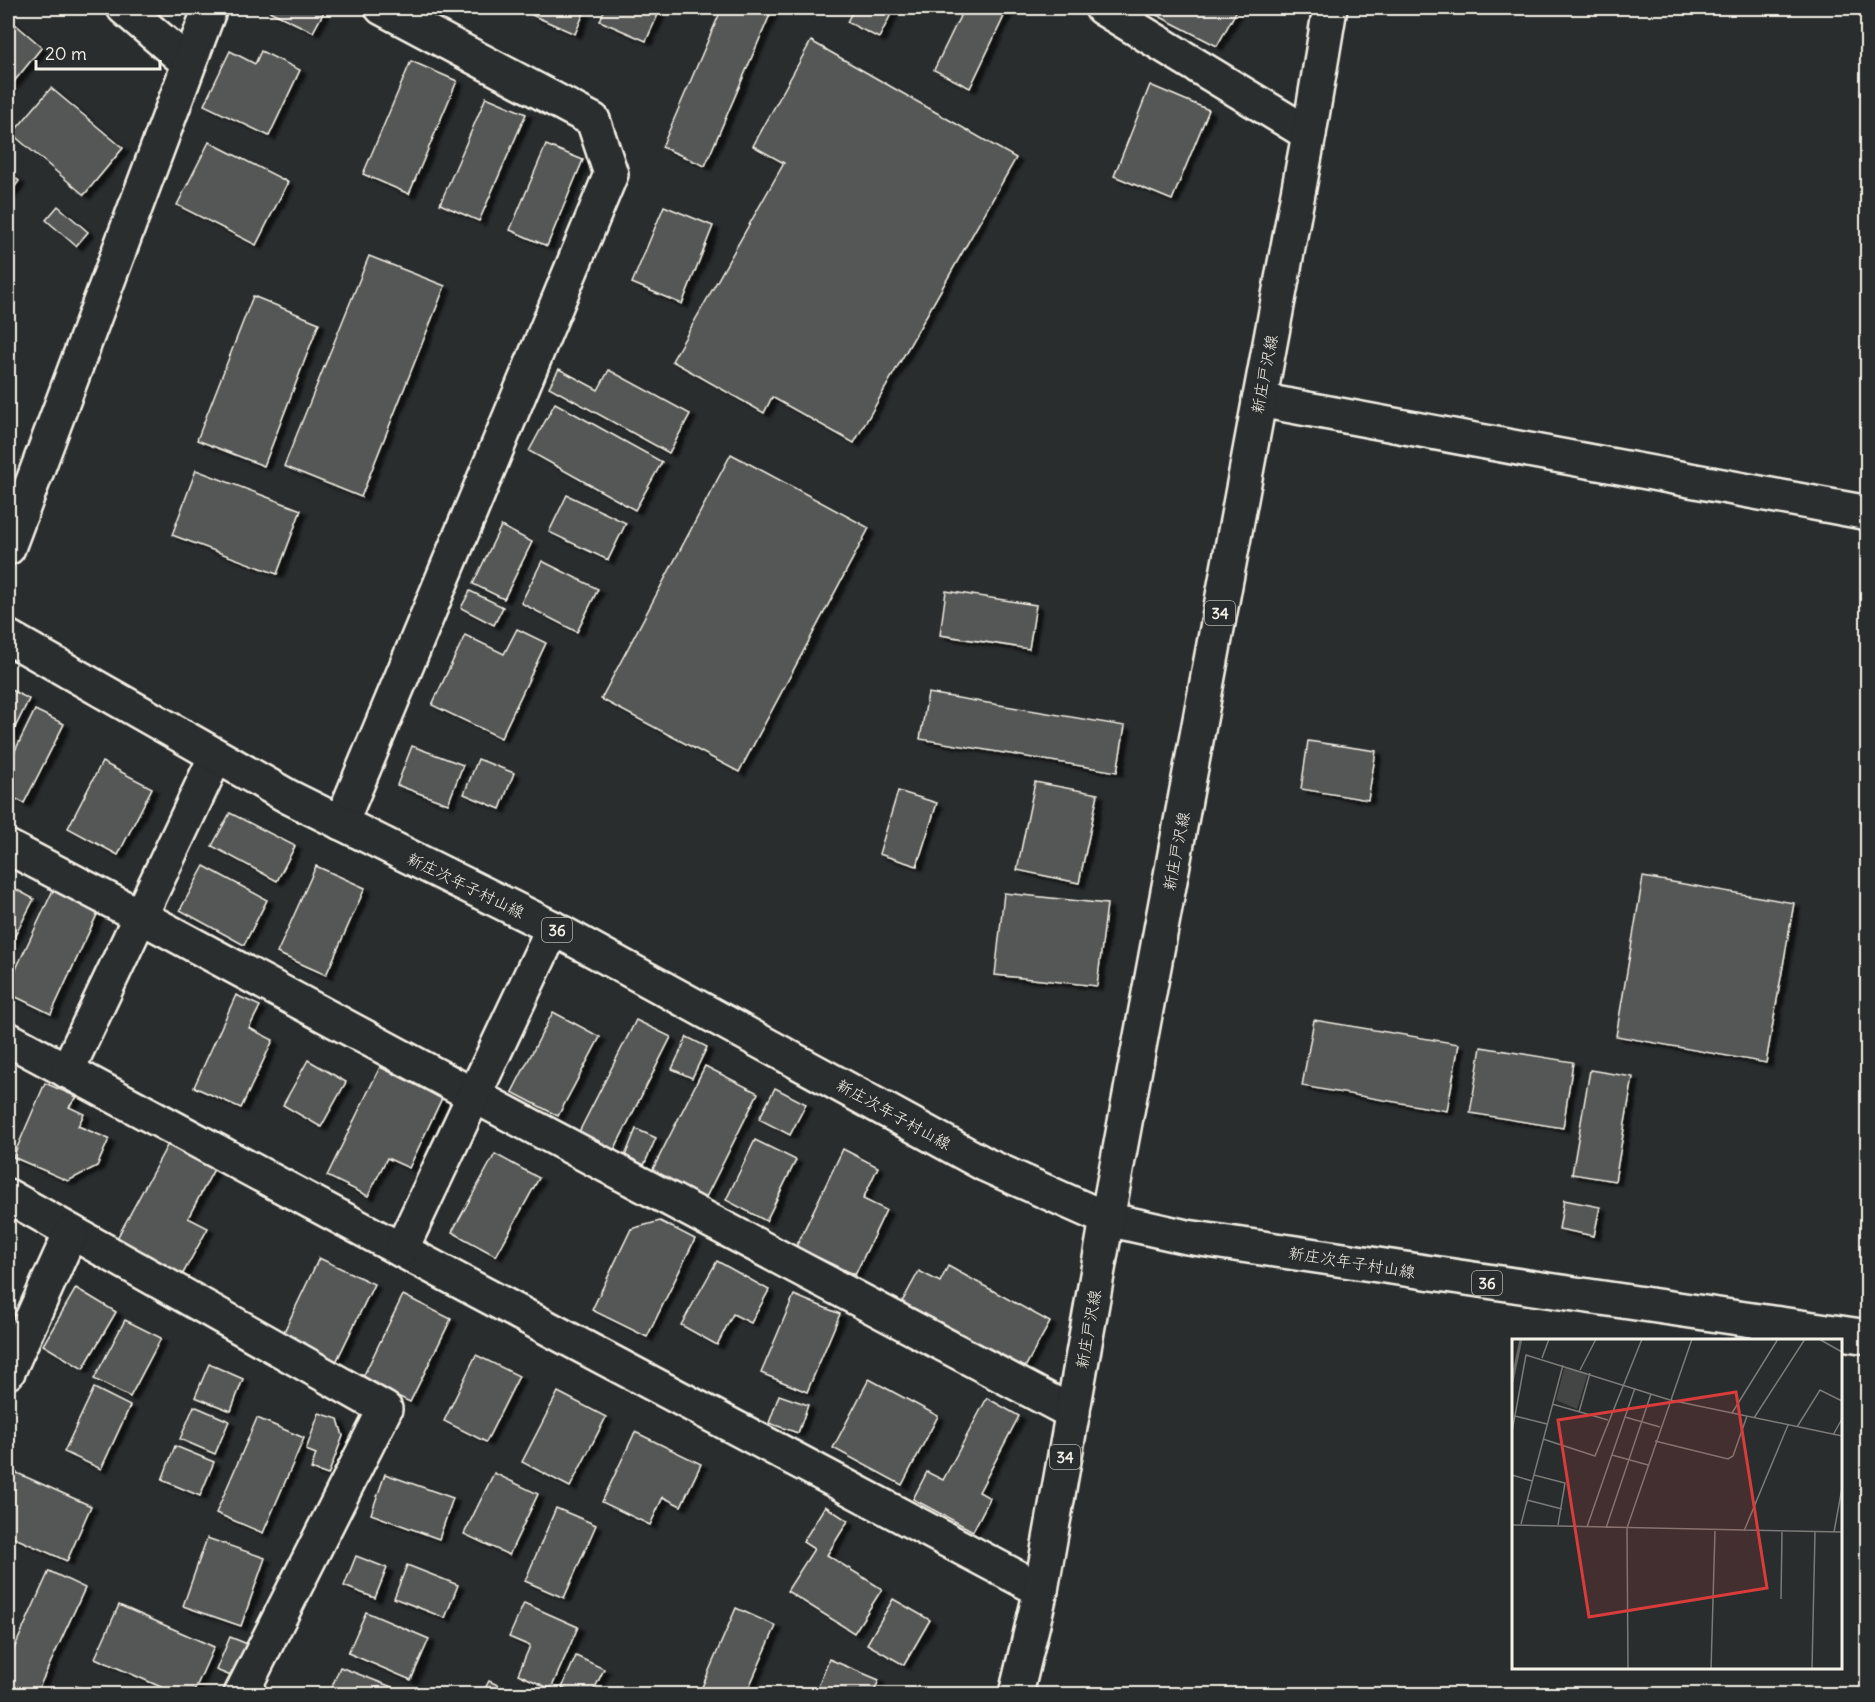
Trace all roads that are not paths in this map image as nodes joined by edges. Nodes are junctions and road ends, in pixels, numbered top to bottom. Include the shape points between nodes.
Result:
1 (124, 8) edge
2 (210, 8) edge
3 (382, 8) edge
4 (1102, 8) edge
5 (1330, 8) edge
6 (188, 63) junction
7 (1309, 134) junction
8 (1259, 400) junction
9 (1868, 513) edge
10 (8, 548) edge
11 (8, 638) edge
12 (216, 756) junction
13 (341, 823) junction
14 (8, 847) edge
15 (141, 916) junction
16 (553, 928) junction
17 (8, 1039) edge
18 (67, 1071) junction
19 (473, 1095) junction
20 (8, 1196) edge
21 (1107, 1219) junction
22 (71, 1232) junction
23 (401, 1250) junction
24 (1868, 1337) edge
25 (8, 1372) edge
26 (1073, 1413) junction
27 (1041, 1590) junction
28 (241, 1695) edge
29 (1016, 1695) edge

1 - 6 street
2 - 6 street
3 - 13 street via 593,120 611,174
4 - 7 street
5 - 7 street, 新庄戸沢線 / 34
6 - 10 street
7 - 8 street, 新庄戸沢線 / 34
8 - 9 street
8 - 21 street, 新庄戸沢線 / 34
11 - 12 street, 新庄次年子村山線 / 36
12 - 13 street, 新庄次年子村山線 / 36
12 - 15 street
13 - 16 street, 新庄次年子村山線 / 36
14 - 15 street
15 - 18 street
15 - 19 street
16 - 19 street
16 - 21 street, 新庄次年子村山線 / 36 via 987,1165
17 - 18 street
18 - 23 street
19 - 23 street
19 - 26 street
20 - 22 street
21 - 24 street, 新庄次年子村山線 / 36 via 1187,1237
21 - 26 street, 新庄戸沢線 / 34
22 - 25 street
22 - 28 street via 385,1409
23 - 27 street
26 - 27 street, 新庄戸沢線 / 34
27 - 29 street, 新庄戸沢線 / 34

